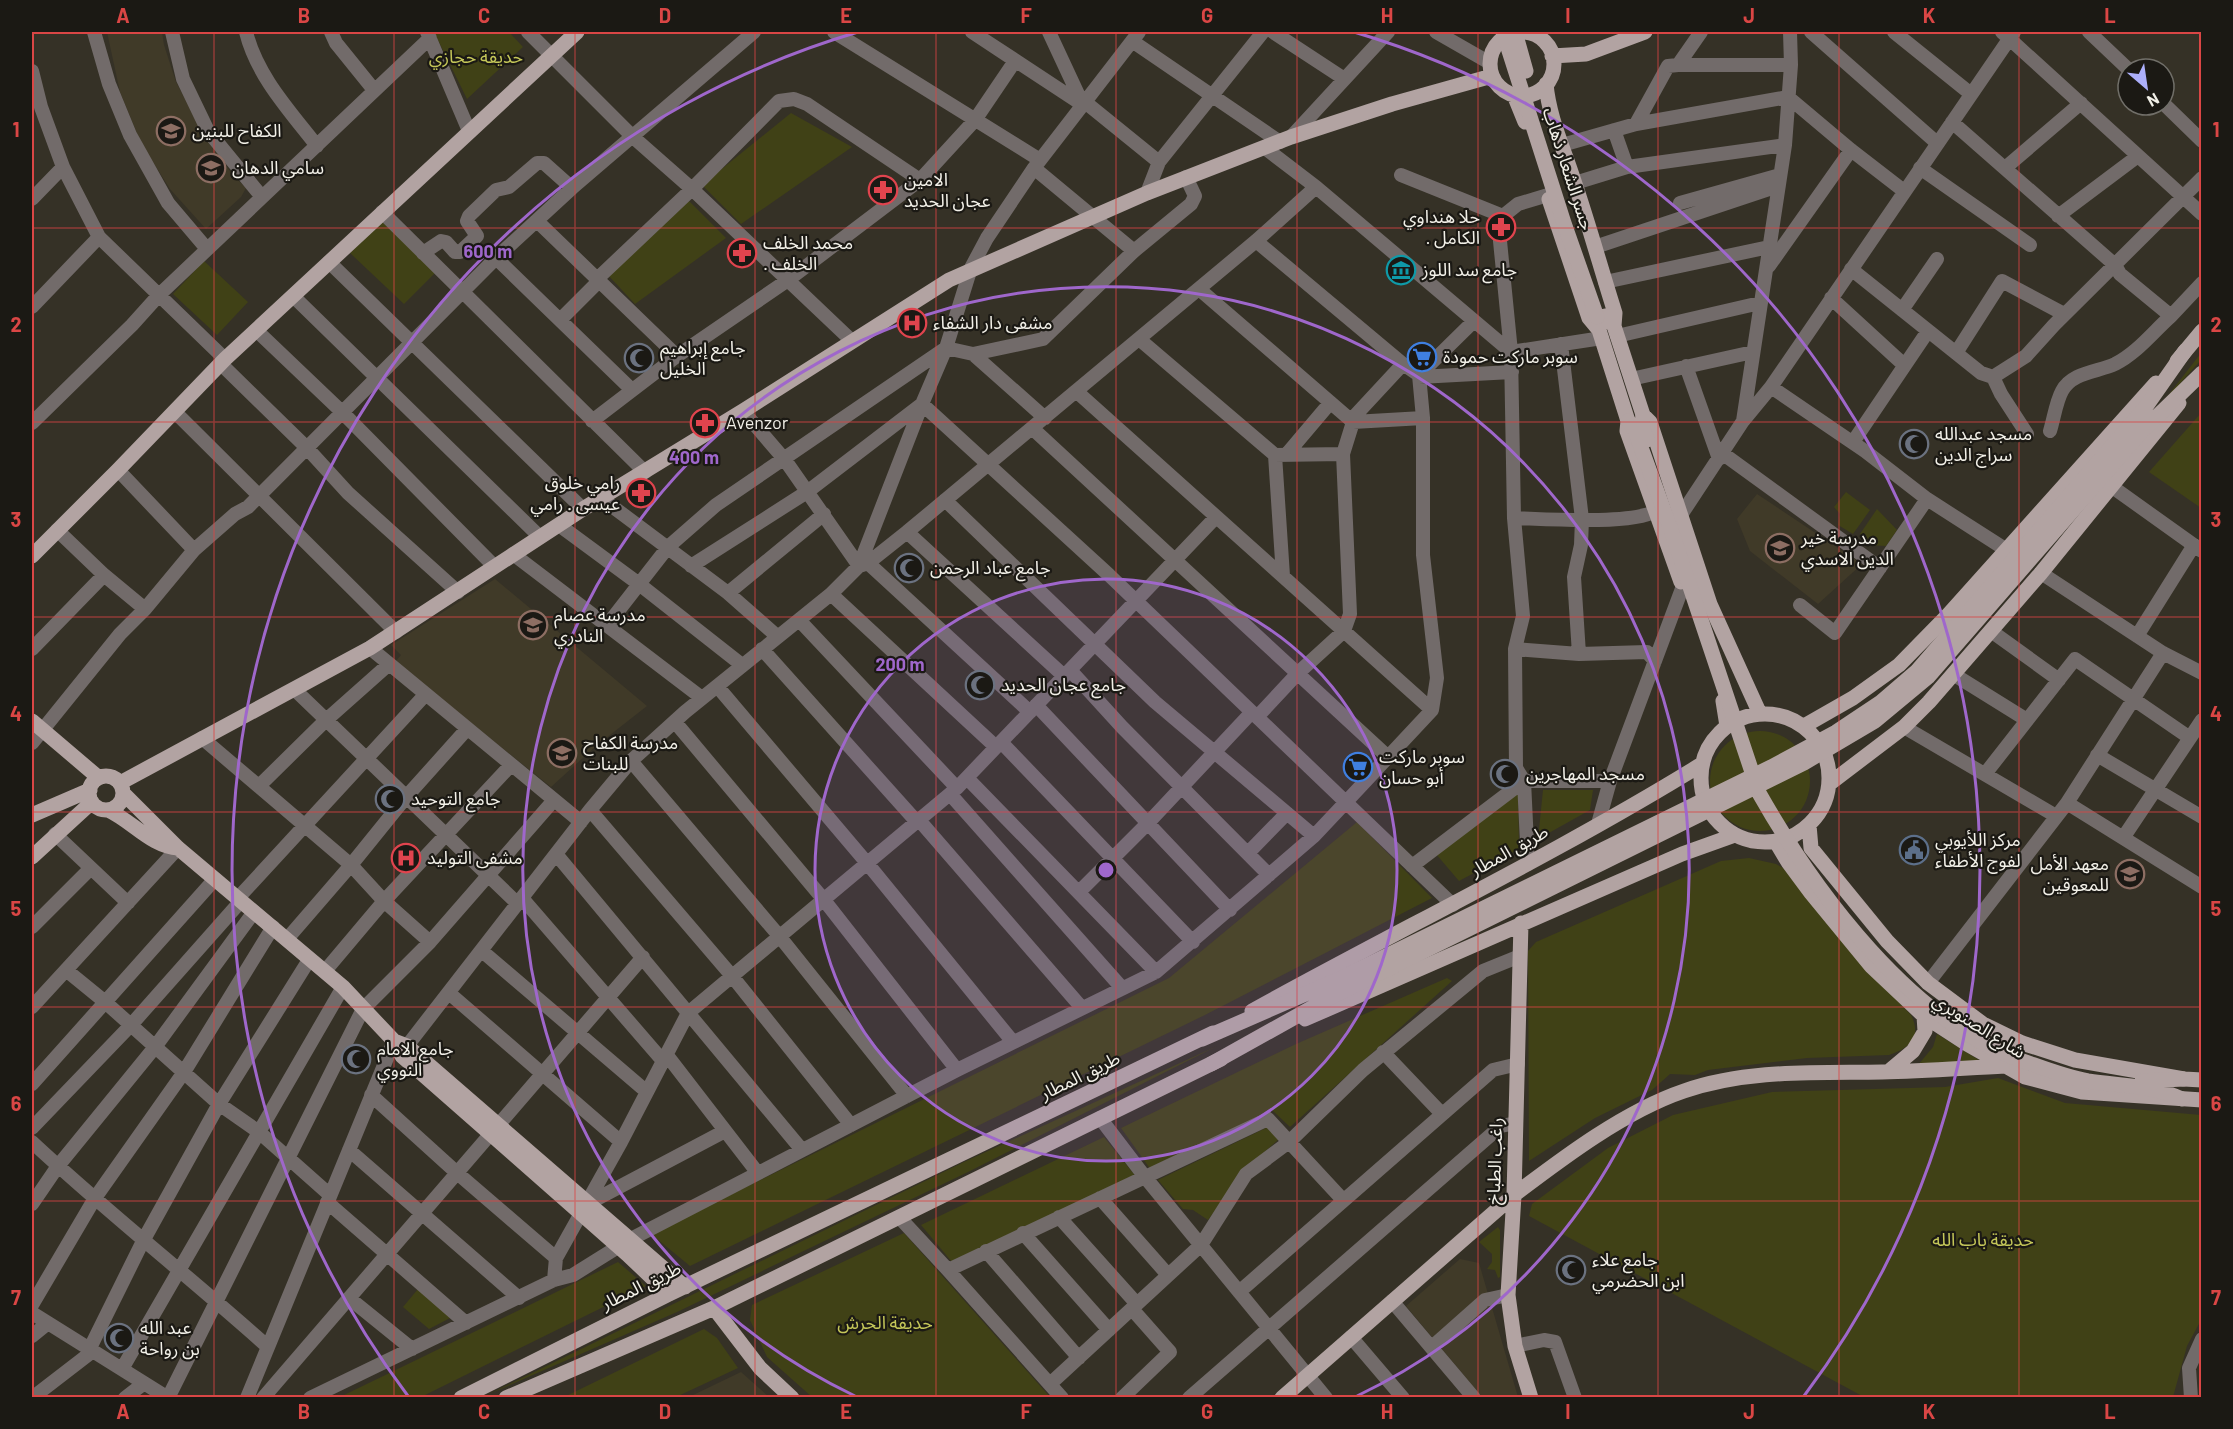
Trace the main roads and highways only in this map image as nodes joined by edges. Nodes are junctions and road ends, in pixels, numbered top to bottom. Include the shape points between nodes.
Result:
1 (577, 32) edge
2 (1491, 32) edge
3 (1503, 32) edge
4 (1522, 32) edge
5 (1645, 32) edge
6 (1552, 56) junction
7 (1492, 62) junction
8 (1546, 84) junction
9 (1515, 95) junction
10 (1606, 327) junction
11 (2202, 331) edge
12 (2186, 351) junction
13 (2202, 374) edge
14 (1636, 418) junction
15 (32, 556) edge
16 (1760, 714) junction
17 (37, 726) edge
18 (1727, 726) junction
19 (1804, 726) junction
20 (1702, 764) junction
21 (1830, 784) junction
22 (122, 788) junction
23 (94, 790) junction
24 (108, 810) junction
25 (32, 815) edge
26 (1809, 825) junction
27 (1735, 836) junction
28 (1776, 842) junction
29 (178, 848) junction
30 (32, 857) edge
31 (1833, 876) junction
32 (1811, 893) junction
33 (1521, 923) junction
34 (1924, 1016) junction
35 (1202, 1039) junction
36 (1211, 1064) junction
37 (2005, 1066) junction
38 (1888, 1072) junction
39 (2184, 1079) junction
40 (2202, 1080) edge
41 (2182, 1099) junction
42 (2202, 1100) edge
43 (1514, 1195) junction
44 (624, 1244) junction
45 (685, 1287) junction
46 (669, 1294) junction
47 (714, 1308) junction
48 (1528, 1396) edge
49 (461, 1398) edge
50 (506, 1398) edge
51 (792, 1398) edge
52 (1281, 1398) edge

1 - 15 main road via 256,330
2 - 7 main road
3 - 10 main road, جسر الشعار ذهاب, bridge via 1564,223
4 - 6 main road via 1543,41
4 - 7 main road via 1508,36
4 - 10 main road, bridge via 1520,56
5 - 6 main road via 1586,54
6 - 8 main road via 1553,71
7 - 9 main road via 1501,88
7 - 22 main road via 1392,104 1186,177 971,268 601,498 370,648 202,738
8 - 9 main road via 1535,93
8 - 10 main road via 1548,103 1615,313
9 - 10 main road via 1589,318
10 - 14 main road
10 - 14 main road via 1631,379
11 - 12 main road
12 - 19 main road via 1899,665
12 - 35 main road, bridge via 2145,408 1917,672 1881,702 1771,767 1630,837 1333,982
13 - 21 main road via 2041,573 1953,674 1904,727
13 - 36 main road, bridge via 2141,432 1928,677 1875,720 1804,763 1330,997
14 - 16 main road via 1650,422 1710,604
14 - 18 main road via 1627,431 1721,693
14 - 39 main road, bridge via 1642,426 1754,756 1785,826 1821,879 1897,967 1935,1001 1990,1036 2061,1068 2139,1081
14 - 41 main road, bridge via 1634,428 1759,793 1818,887 1893,973 1931,1008 1987,1044 2020,1060 2086,1081 2165,1091
16 - 18 main road
16 - 19 main road via 1791,718
17 - 23 main road
18 - 20 main road via 1713,741
19 - 21 main road via 1819,742 1828,762
20 - 27 main road via 1701,787 1708,808
20 - 35 main road, طريق المطار via 1528,864
21 - 26 main road via 1819,813
22 - 23 main road via 110,777
22 - 24 main road via 119,804
22 - 29 main road
23 - 24 main road via 102,810
23 - 25 main road
23 - 30 main road
24 - 29 main road via 159,844
26 - 28 main road
26 - 31 main road, شارع الصنوبري via 1811,848
27 - 28 main road via 1755,842
27 - 33 main road via 1696,848
28 - 32 main road, شارع الصنوبري
29 - 44 main road via 343,987 401,1044 402,1056 494,1129
31 - 32 main road
31 - 39 main road, شارع الصنوبري via 1928,983 1983,1024 2075,1060
32 - 34 main road, شارع الصنوبري via 1871,966
33 - 36 main road
33 - 43 main road, راغب الطباخ
34 - 37 main road, شارع الصنوبري
34 - 38 main road via 1925,1031 1913,1051
35 - 45 main road, طريق المطار
36 - 47 main road
37 - 38 main road
37 - 41 main road, شارع الصنوبري via 2025,1077 2082,1092
38 - 43 main road via 1769,1073 1684,1091 1603,1132
39 - 40 main road, شارع الصنوبري
41 - 42 main road, شارع الصنوبري
43 - 48 main road, راغب الطباخ via 1508,1295 1515,1346
43 - 52 main road
44 - 45 main road
44 - 46 main road
45 - 46 main road, طريق المطار
46 - 49 main road, طريق المطار
47 - 50 main road
47 - 51 main road via 760,1368

